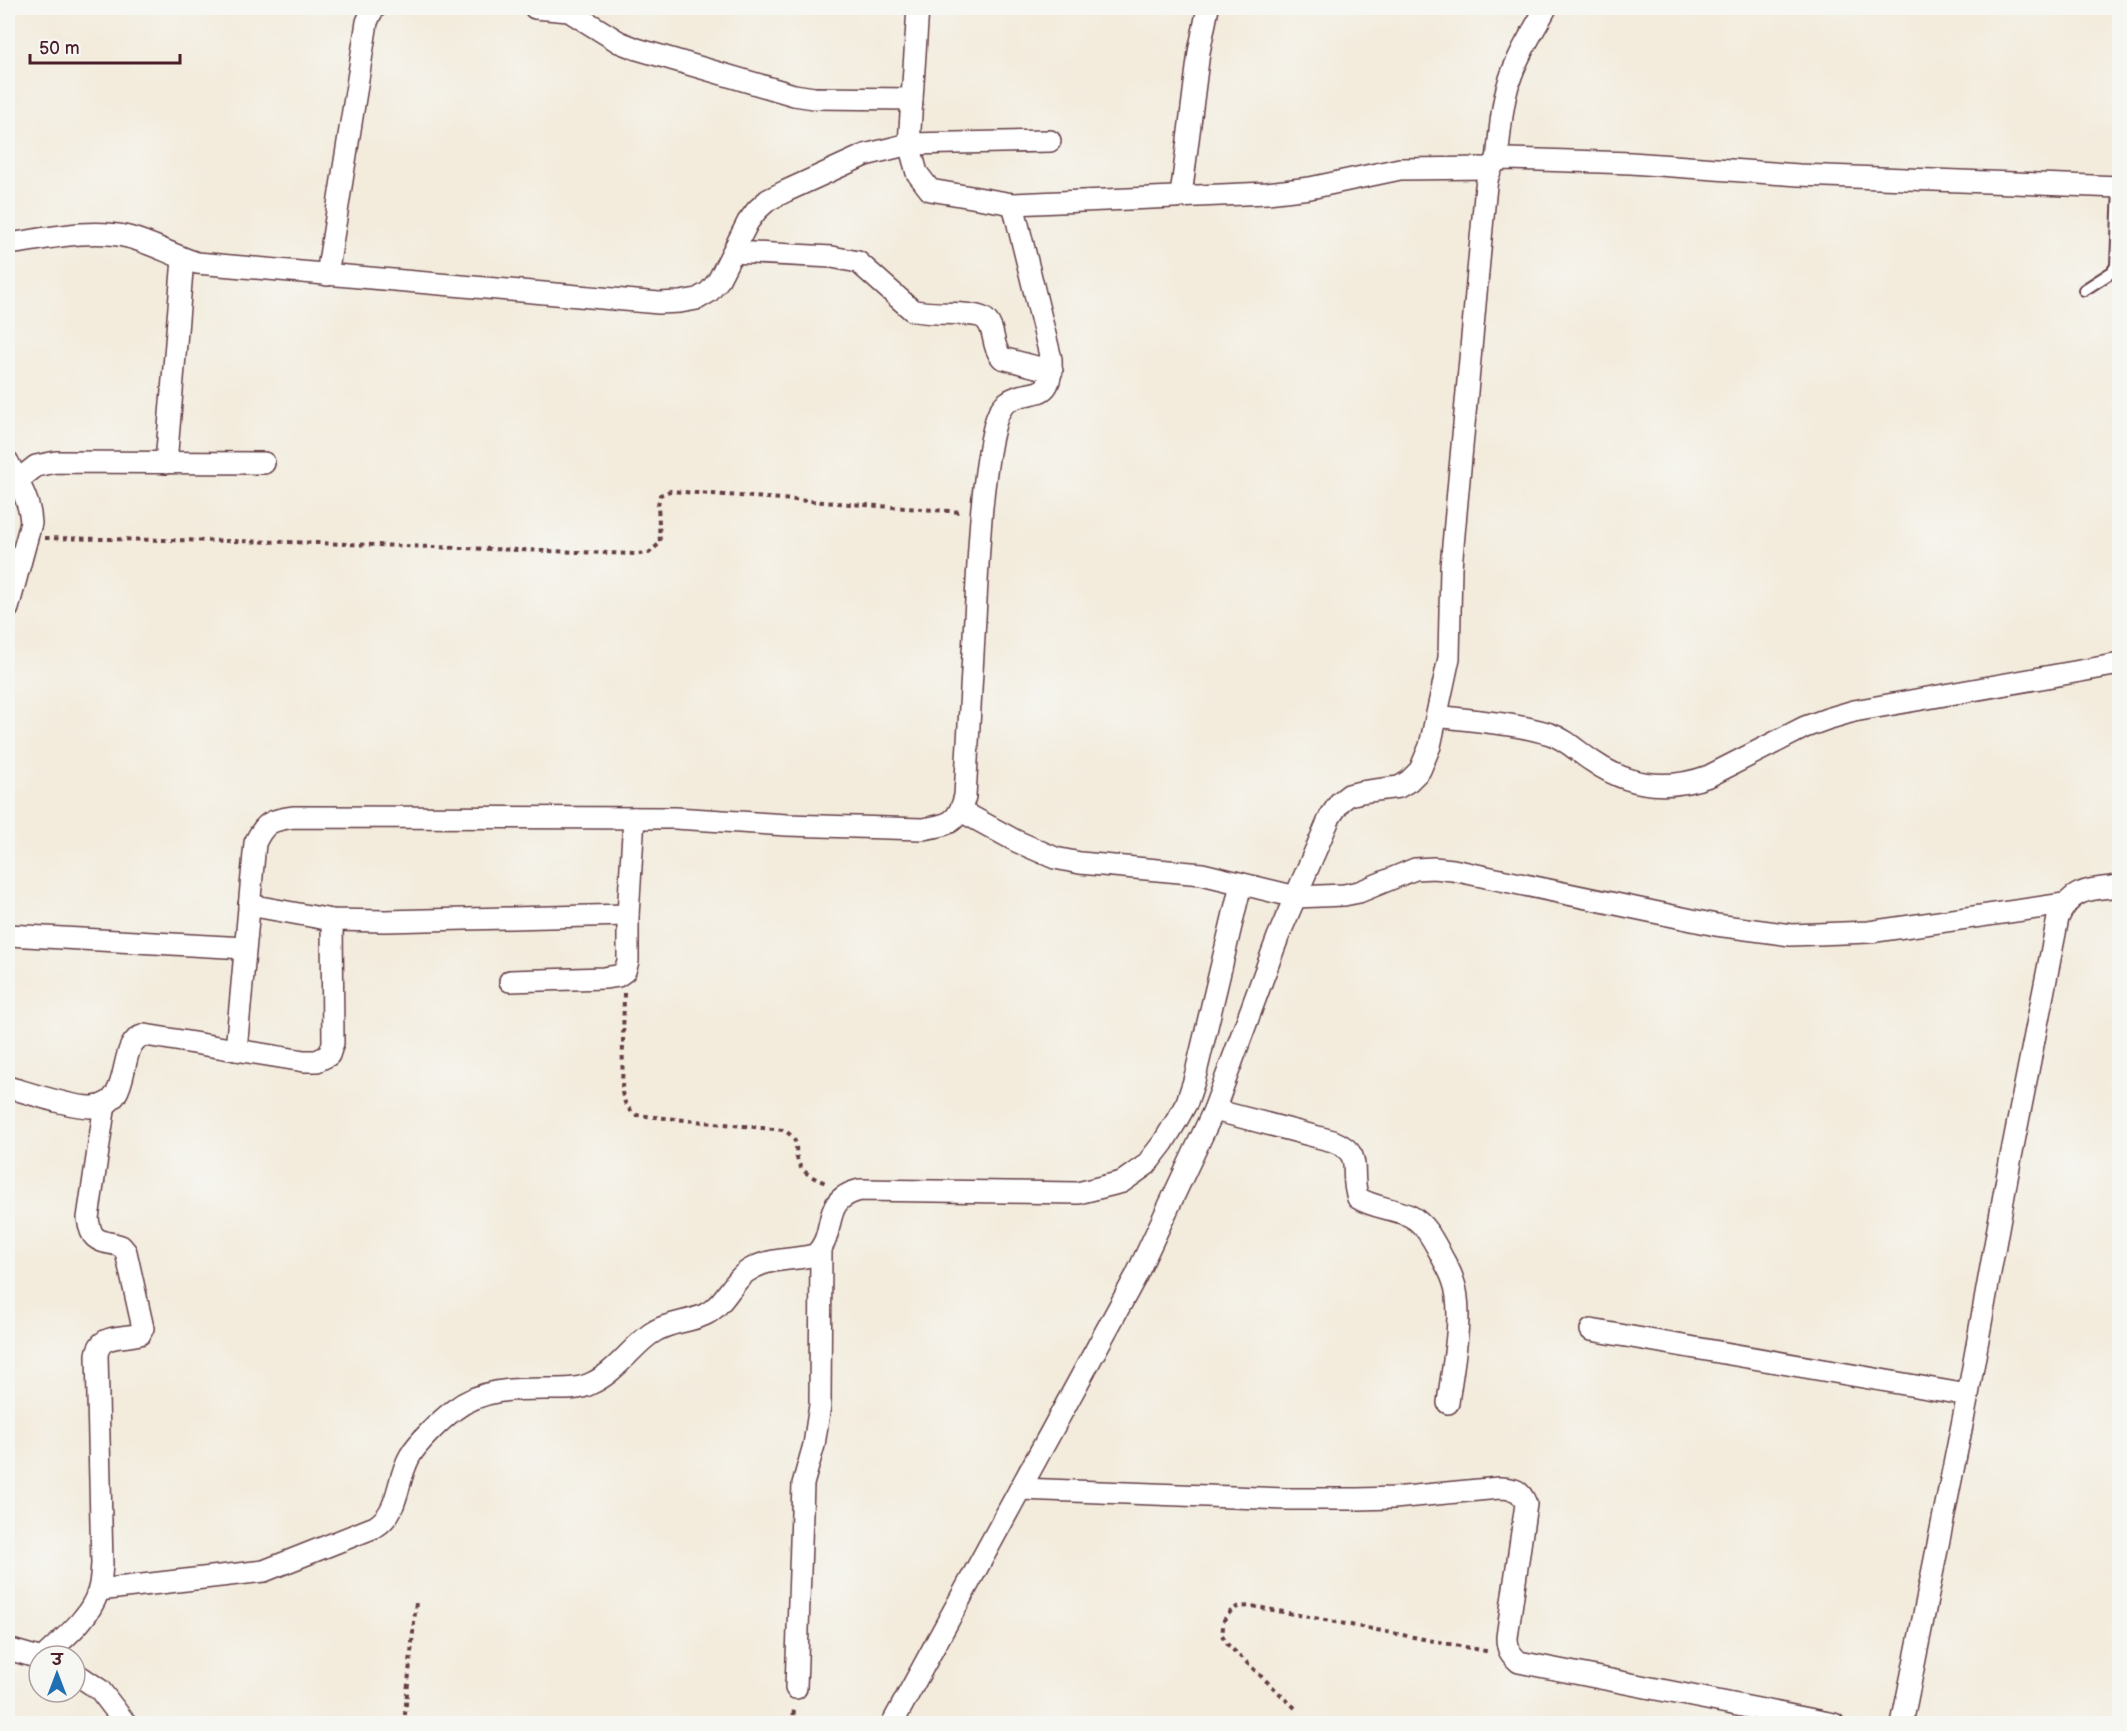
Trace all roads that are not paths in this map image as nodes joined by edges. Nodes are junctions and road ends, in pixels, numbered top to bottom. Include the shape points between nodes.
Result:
1 (375, 8) edge
2 (535, 8) edge
3 (544, 8) edge
4 (918, 8) edge
5 (1208, 8) edge
6 (1545, 8) edge
7 (912, 99) junction
8 (1050, 141) dead end
9 (909, 144) junction
10 (1494, 164) junction
11 (2119, 187) edge
12 (1181, 196) junction
13 (1013, 204) junction
14 (8, 244) edge
15 (733, 252) junction
16 (183, 259) junction
17 (327, 275) junction
18 (2084, 290) dead end
19 (1052, 371) junction
20 (166, 463) junction
21 (264, 463) dead end
22 (12, 471) edge
23 (8, 608) edge
24 (2120, 664) edge
25 (1437, 716) junction
26 (961, 811) junction
27 (634, 818) junction
28 (1241, 884) junction
29 (2120, 886) edge
30 (1283, 895) junction
31 (2064, 904) junction
32 (249, 905) junction
33 (628, 915) junction
34 (332, 920) junction
35 (8, 935) edge
36 (245, 948) junction
37 (510, 981) dead end
38 (236, 1050) junction
39 (8, 1087) edge
40 (105, 1104) junction
41 (1214, 1110) junction
42 (821, 1249) junction
43 (1591, 1330) dead end
44 (1968, 1395) junction
45 (1448, 1403) dead end
46 (1020, 1489) junction
47 (99, 1590) junction
48 (58, 1644) edge
49 (8, 1649) edge
50 (27, 1655) edge
51 (87, 1681) edge
52 (796, 1688) dead end
53 (126, 1724) edge
54 (892, 1724) edge
55 (1834, 1724) edge
56 (1902, 1724) edge

1 - 17 street via 367,22
2 - 3 street
3 - 7 street via 569,11 604,34 637,49 794,95
4 - 7 street
5 - 12 street
6 - 10 street via 1509,82
7 - 9 street
8 - 9 street
9 - 13 street via 917,173 930,190
9 - 15 street via 865,155 768,200 748,222
10 - 11 street via 1507,159 1632,163 1799,175
10 - 12 street via 1400,169 1289,191
10 - 25 street via 1484,206 1460,455 1449,658
11 - 18 lane via 2116,266
12 - 13 street
13 - 19 street
14 - 16 street via 103,234 152,244
15 - 17 street via 709,292 680,302
15 - 19 street via 858,262 912,310 984,318 991,326 1002,358
16 - 17 street
16 - 20 street
19 - 26 street via 1042,390 1006,403 997,417 988,458
20 - 21 street
20 - 22 street via 45,463
22 - 23 street via 30,509 31,523
24 - 25 street via 1827,718 1709,776 1668,786 1639,783 1615,774 1552,735
25 - 30 street via 1420,770 1399,788 1361,792 1340,802
26 - 27 street via 954,820 922,829
26 - 28 street via 1016,842 1055,858 1202,874
27 - 32 street via 274,820 262,829 255,843
27 - 33 street
28 - 30 street
28 - 42 street via 1187,1102 1146,1165 1122,1182 1078,1192 848,1193 839,1198 834,1208
29 - 31 street via 2085,891
30 - 31 street via 1344,895 1406,872 1434,868 1716,925 1791,935 1869,932
30 - 41 street via 1278,937
31 - 44 street via 2011,1155
32 - 34 street
32 - 36 street
33 - 34 street
33 - 37 street via 628,961 625,971 618,976
34 - 38 street via 333,1043 329,1055 317,1061 304,1061
35 - 36 street
36 - 38 street
38 - 40 street via 145,1035 137,1037 129,1051 122,1082
39 - 40 street via 80,1106
40 - 47 street via 89,1226 102,1244 121,1246 126,1252 143,1328 140,1334 103,1341 98,1346 102,1564
41 - 45 street via 1344,1145 1352,1152 1358,1197 1410,1216 1423,1226 1454,1280 1458,1299
41 - 46 street via 1136,1276
42 - 47 street via 805,1257 753,1267 705,1315 648,1335 603,1377 588,1385 488,1393 453,1410 410,1454 385,1521 361,1534 250,1574
42 - 52 street via 820,1405 803,1484
43 - 44 street
44 - 56 street
46 - 54 street
46 - 55 street via 1325,1500 1513,1489 1522,1494 1526,1504 1507,1637 1511,1656 1534,1666
47 - 48 street via 81,1622
49 - 50 street
51 - 53 street via 100,1690

